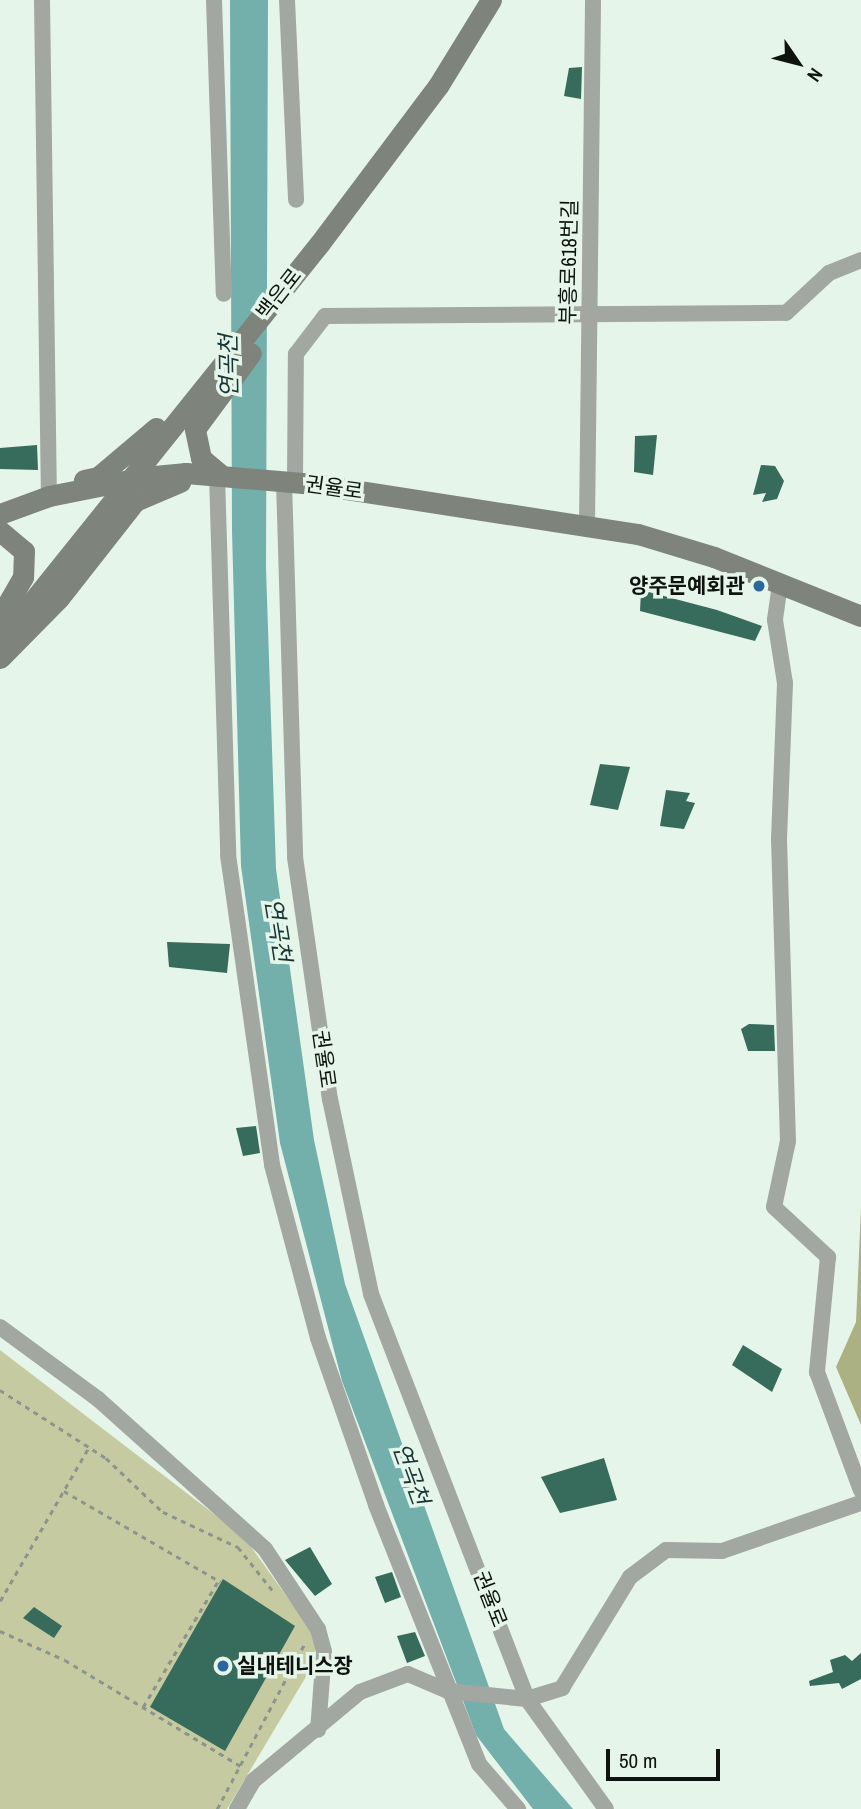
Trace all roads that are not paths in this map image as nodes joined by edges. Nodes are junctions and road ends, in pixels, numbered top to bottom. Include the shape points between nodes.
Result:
1 (42, 0) edge
2 (214, 0) edge
3 (287, 0) edge
4 (491, 0) edge
5 (593, 0) edge
6 (296, 200) dead end
7 (861, 260) edge
8 (299, 279) junction
9 (224, 294) dead end
10 (590, 318) junction
11 (215, 386) junction
12 (216, 475) junction
13 (125, 481) junction
14 (289, 482) junction
15 (49, 492) junction
16 (0, 507) edge
17 (0, 514) edge
18 (587, 524) junction
19 (0, 531) edge
20 (780, 584) junction
21 (861, 616) edge
22 (0, 617) edge
23 (0, 642) edge
24 (0, 658) edge
25 (0, 1327) edge
26 (861, 1490) edge
27 (861, 1503) edge
28 (448, 1691) junction
29 (527, 1699) junction
30 (318, 1730) junction
31 (237, 1809) edge
32 (518, 1809) edge
33 (606, 1809) edge

1 - 15 street
2 - 9 street
3 - 6 street
4 - 8 main road, 백은로 via 438,86 343,210
5 - 10 street, 부흥로618번길
7 - 10 street via 829,273 786,313
8 - 11 main road
8 - 11 main road, 백은로 via 223,365
10 - 14 street via 325,316 296,354
10 - 18 street, 부흥로618번길
11 - 12 main road via 195,429 194,442
11 - 13 main road, 백은로
11 - 15 main road via 98,477
12 - 13 main road
12 - 14 main road
12 - 24 main road via 135,501 59,598
12 - 28 street via 228,855 272,1165 318,1338
13 - 15 main road
13 - 23 main road, 백은로
14 - 18 main road, 권율로
14 - 29 street, 권율로 via 295,857 330,1098 370,1294
15 - 16 main road
15 - 17 main road
18 - 20 main road, 권율로 via 669,542
19 - 22 main road via 24,551 23,577
20 - 21 main road, 권율로
20 - 26 street via 775,620 786,683 779,839 788,1141 774,1207 828,1257 817,1372
25 - 30 street via 99,1399 265,1549 318,1629 324,1651
27 - 29 street via 722,1551 666,1550 631,1577 562,1688
28 - 29 street
28 - 30 street via 408,1674 360,1692
28 - 32 street via 479,1764
29 - 33 street, 권율로
30 - 31 street via 253,1782

